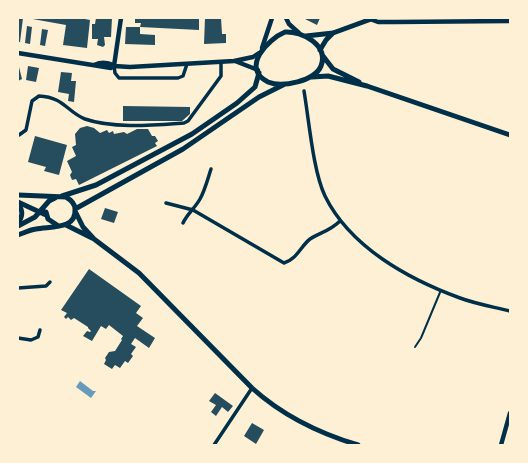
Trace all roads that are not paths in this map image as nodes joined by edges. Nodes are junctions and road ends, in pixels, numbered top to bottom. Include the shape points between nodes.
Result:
1 (121, 18) edge
2 (286, 18) edge
3 (369, 18) edge
4 (272, 19) edge
5 (510, 21) edge
6 (299, 33) junction
7 (333, 33) junction
8 (305, 36) junction
9 (262, 48) junction
10 (321, 52) junction
11 (18, 53) edge
12 (259, 53) junction
13 (234, 61) junction
14 (222, 62) junction
15 (187, 64) junction
16 (114, 66) junction
17 (258, 72) junction
18 (312, 76) junction
19 (286, 84) junction
20 (367, 86) junction
21 (304, 92) dead end
22 (510, 134) edge
23 (19, 135) dead end
24 (211, 169) dead end
25 (18, 195) edge
26 (60, 196) junction
27 (166, 202) dead end
28 (18, 203) edge
29 (75, 210) junction
30 (192, 210) junction
31 (44, 213) junction
32 (340, 220) junction
33 (18, 222) edge
34 (183, 223) dead end
35 (66, 225) junction
36 (18, 226) edge
37 (60, 226) junction
38 (18, 235) edge
39 (94, 239) junction
40 (50, 282) dead end
41 (18, 288) edge
42 (441, 290) junction
43 (510, 311) edge
44 (40, 330) dead end
45 (18, 338) edge
46 (415, 347) dead end
47 (252, 388) junction
48 (510, 413) edge
49 (214, 445) edge
50 (358, 445) edge
51 (501, 445) edge

1 - 16 street
2 - 6 street
3 - 5 street via 378,22
3 - 7 main road
4 - 9 street
6 - 8 main road
6 - 9 main road via 285,32 271,39
7 - 8 main road
7 - 10 main road via 326,40
8 - 10 main road
9 - 12 main road
10 - 18 main road via 321,66
10 - 20 main road via 333,69
11 - 16 street
12 - 13 street
12 - 17 main road
13 - 14 street
13 - 17 street
14 - 15 street
14 - 23 street via 221,76 184,123 98,122 84,118 54,98 39,96 32,101 26,130
15 - 16 street
15 - 16 street via 183,76 178,78 119,78
17 - 19 main road via 268,82
17 - 26 main road via 254,87 237,103 192,134 96,185
18 - 19 main road
18 - 20 main road via 328,76
19 - 29 main road via 259,97 183,149
20 - 22 main road
21 - 32 street via 319,178 325,196
24 - 30 street via 201,198
25 - 26 main road via 48,198
26 - 29 main road via 69,199
26 - 31 main road via 49,201
27 - 30 street
28 - 31 main road
28 - 33 main road via 22,213
29 - 35 main road via 74,218
29 - 39 main road via 83,227
30 - 32 street via 284,263 292,260 310,240 326,232
30 - 34 street via 186,215
31 - 36 main road
31 - 37 main road via 51,223
32 - 42 street via 367,248 403,271
35 - 37 main road
35 - 39 main road
37 - 38 main road via 35,229
39 - 47 main road via 139,273
40 - 41 street via 46,286
42 - 43 street via 461,299
42 - 46 lane via 422,338
44 - 45 street via 38,337 33,340
47 - 49 street
47 - 50 main road via 283,413 316,430
48 - 51 street

